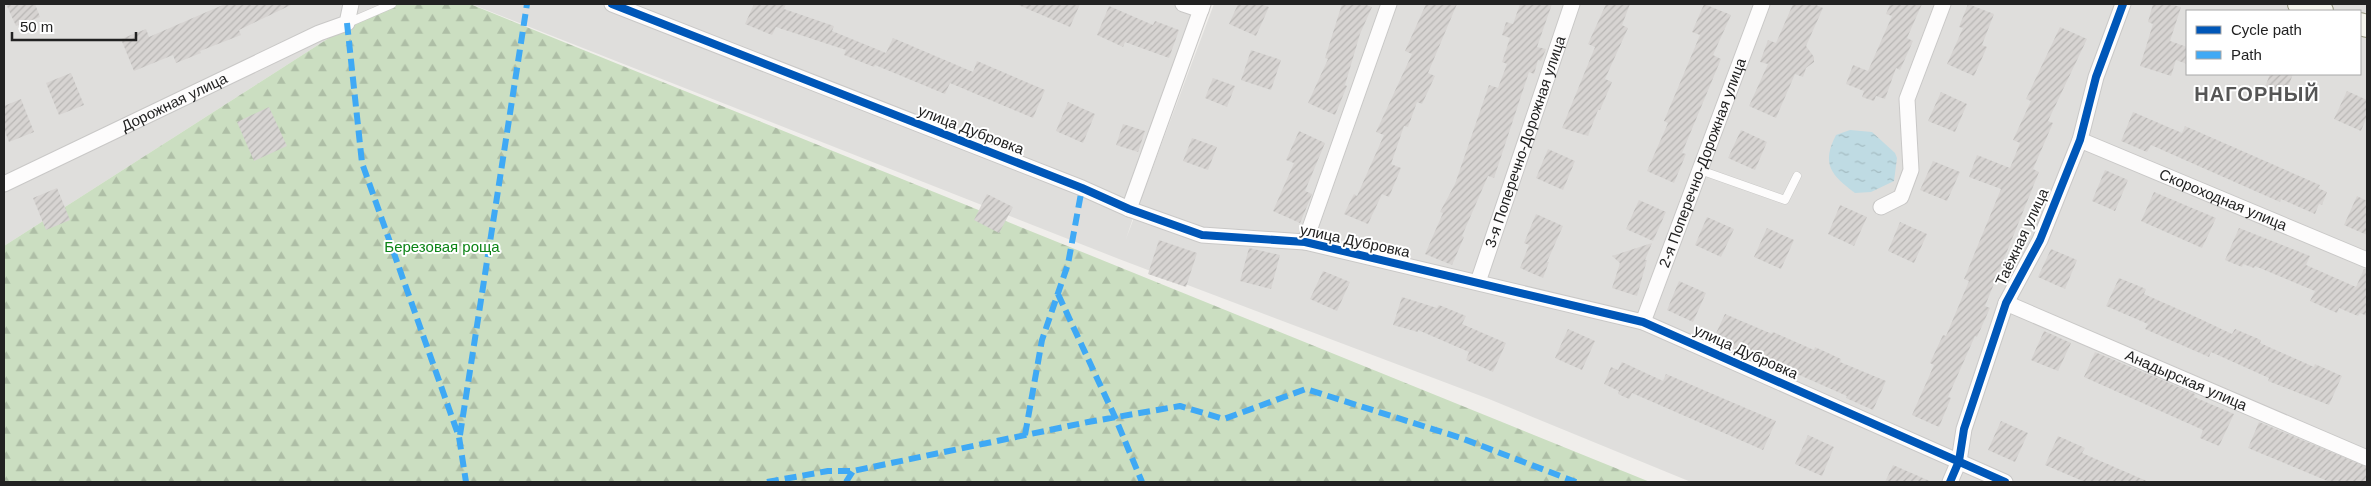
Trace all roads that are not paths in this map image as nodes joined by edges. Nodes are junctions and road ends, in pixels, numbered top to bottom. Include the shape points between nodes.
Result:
1 (351, 4) edge
2 (392, 4) edge
3 (612, 4) edge
4 (1183, 4) edge
5 (1389, 4) edge
6 (1572, 4) edge
7 (1762, 4) edge
8 (1943, 4) edge
9 (2123, 4) edge
10 (2299, 4) edge
11 (1202, 7) edge
12 (2319, 10) edge
13 (346, 23) junction
14 (2080, 140) junction
15 (1700, 170) junction
16 (1797, 176) dead end
17 (4, 184) edge
18 (1881, 208) dead end
19 (1129, 210) junction
20 (1305, 242) junction
21 (2367, 260) edge
22 (1478, 282) junction
23 (2006, 303) junction
24 (1643, 322) junction
25 (2367, 458) edge
26 (1959, 462) junction
27 (1950, 482) edge
28 (2005, 482) edge

1 - 13 street
2 - 13 lane
3 - 19 street, улица Дубровка via 1082,188
4 - 11 street
5 - 20 street
6 - 22 street, 3-я Поперечно-Дорожная улица
7 - 15 street, 2-я Поперечно-Дорожная улица
8 - 18 street via 1907,100 1911,170 1901,197
9 - 14 street, Таёжная улица via 2096,77
10 - 12 street
11 - 19 street
13 - 17 street, Дорожная улица
14 - 21 street, Скороходная улица
14 - 23 street, Таёжная улица via 2040,240
15 - 16 lane via 1786,200
15 - 24 street, 2-я Поперечно-Дорожная улица
19 - 20 street, улица Дубровка via 1202,235
20 - 22 street, улица Дубровка
22 - 24 street, улица Дубровка
23 - 25 street, Анадырская улица
23 - 26 street, Таёжная улица via 1964,429
24 - 26 street, улица Дубровка
26 - 27 street, Таёжная улица
26 - 28 street, улица Дубровка

